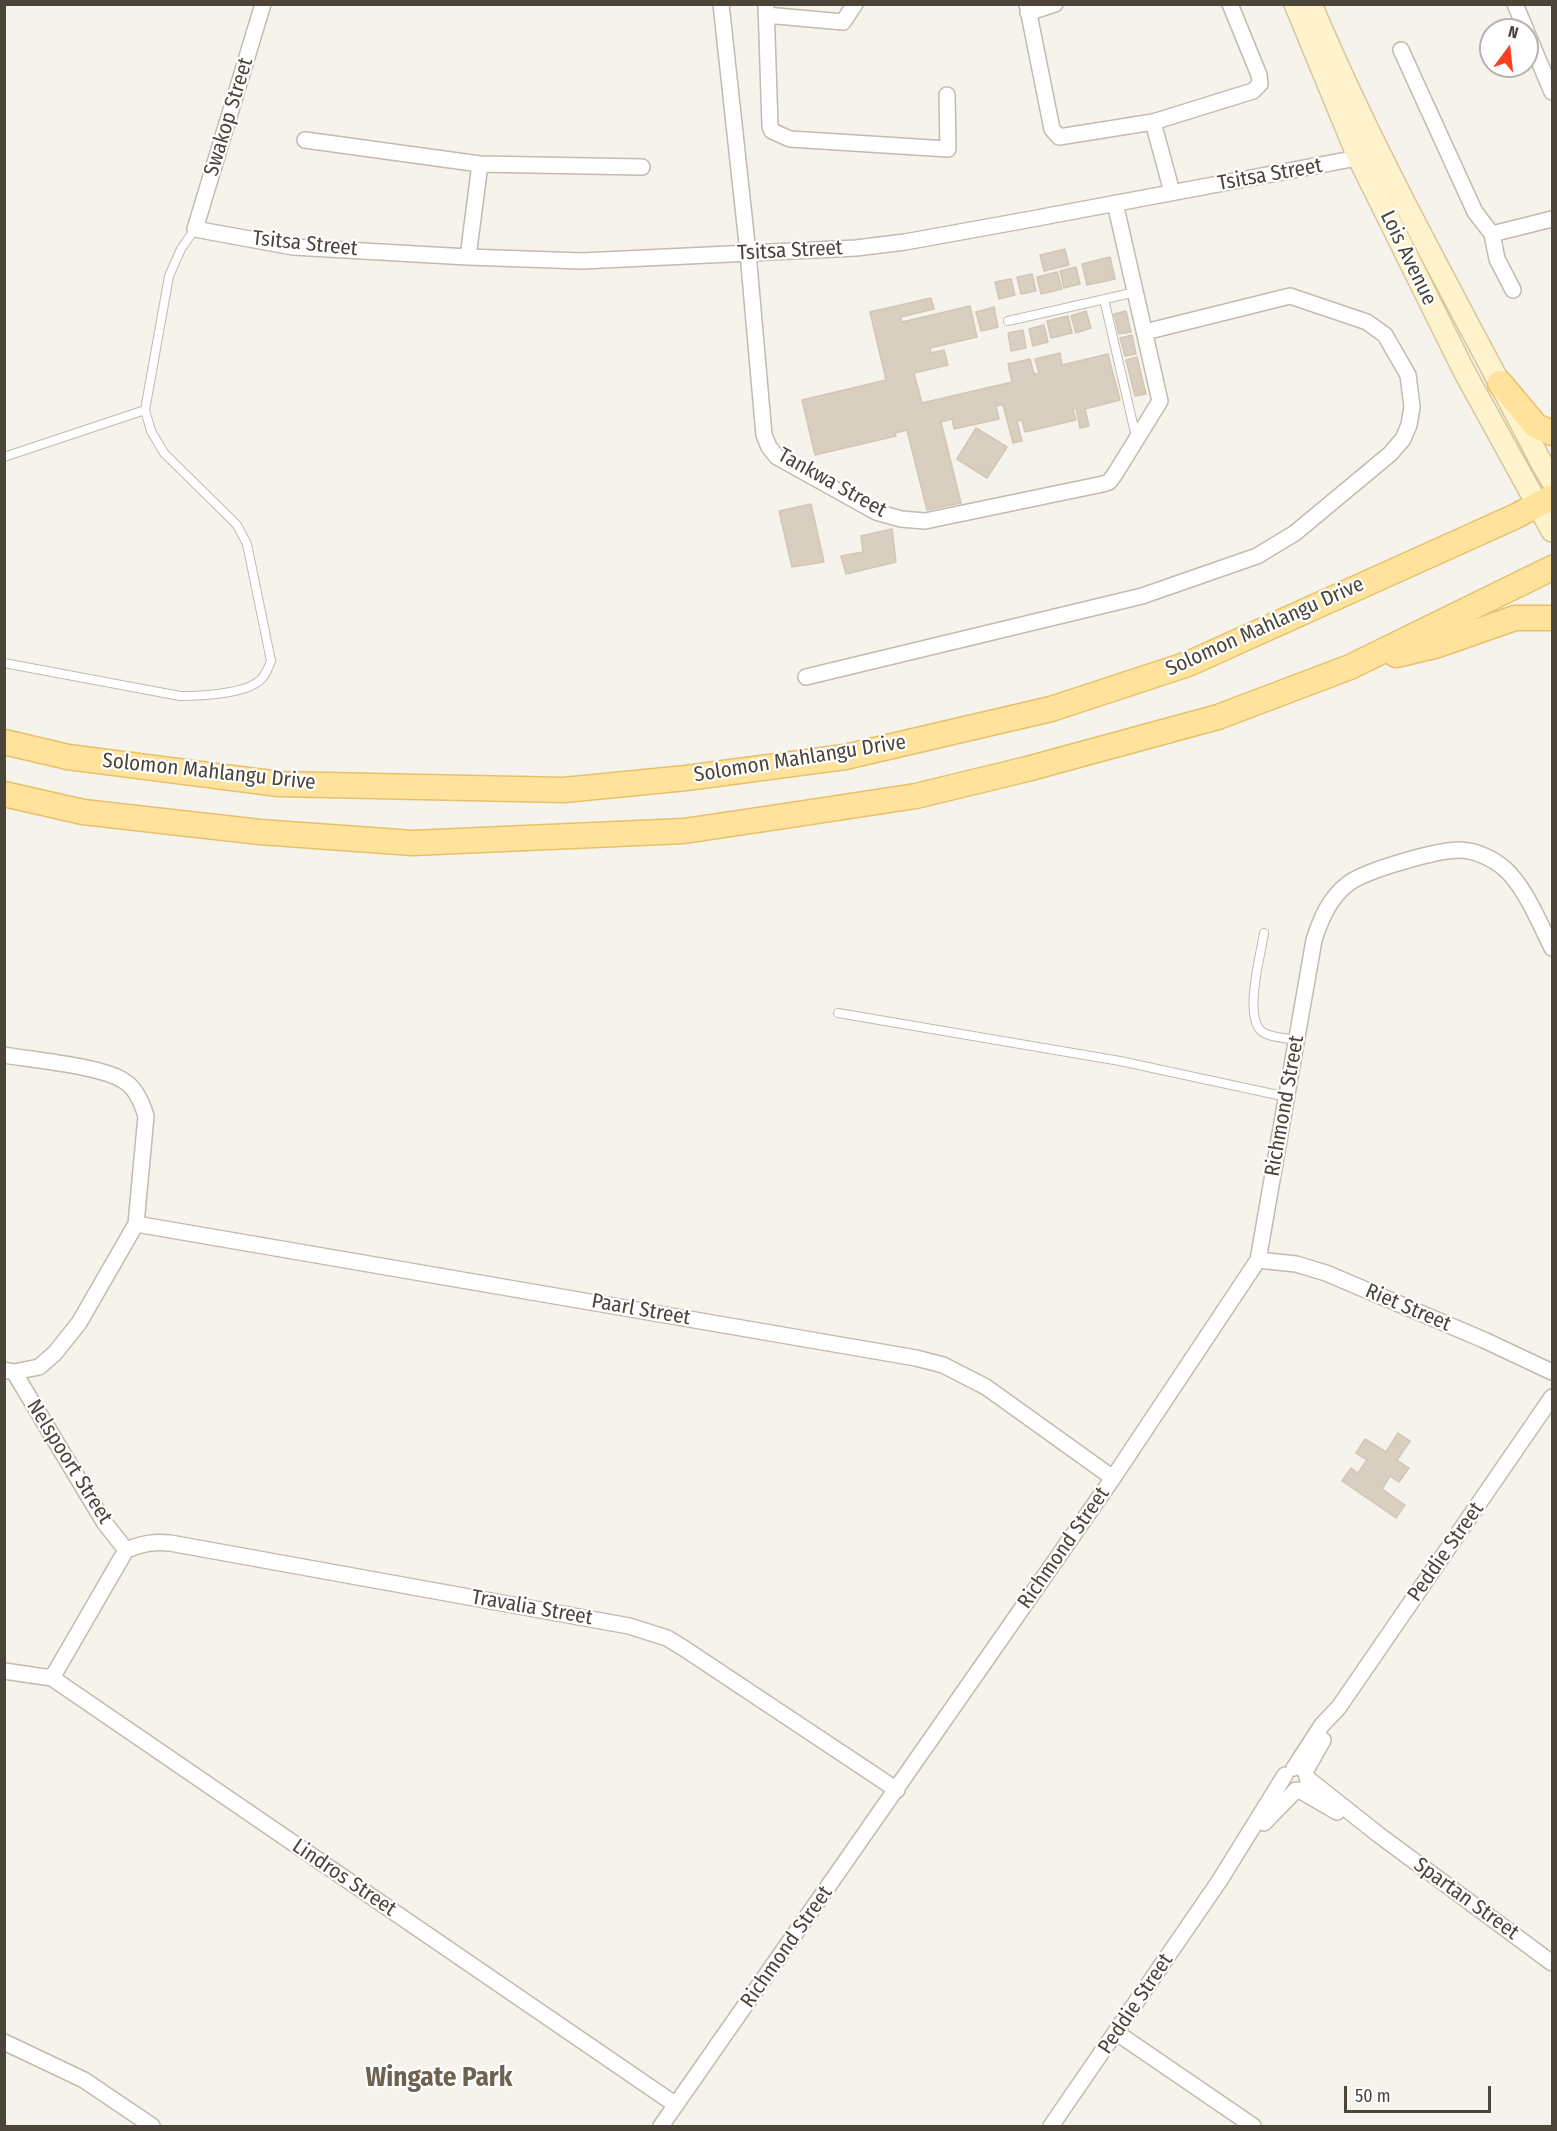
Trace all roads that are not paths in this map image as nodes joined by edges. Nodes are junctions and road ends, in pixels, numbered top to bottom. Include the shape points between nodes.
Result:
1 (264, 4) edge
2 (721, 4) edge
3 (855, 4) edge
4 (1055, 4) edge
5 (1230, 4) edge
6 (1295, 4) edge
7 (1311, 4) edge
8 (1515, 4) edge
9 (1028, 9) edge
10 (766, 10) edge
11 (1521, 18) edge
12 (1401, 50) dead end
13 (1539, 62) edge
14 (1552, 92) edge
15 (947, 95) dead end
16 (1153, 122) junction
17 (305, 140) dead end
18 (1379, 152) junction
19 (1359, 159) junction
20 (480, 164) junction
21 (642, 166) dead end
22 (1172, 192) junction
23 (1115, 202) junction
24 (1552, 219) edge
25 (195, 229) junction
26 (1492, 234) junction
27 (748, 253) junction
28 (468, 257) junction
29 (1513, 290) dead end
30 (1136, 291) junction
31 (1104, 299) junction
32 (1008, 321) dead end
33 (1145, 332) junction
34 (1500, 383) junction
35 (145, 410) junction
36 (1552, 433) edge
37 (1137, 439) junction
38 (4, 456) edge
39 (1552, 481) edge
40 (1545, 501) edge
41 (1552, 531) edge
42 (1552, 568) edge
43 (1552, 618) edge
44 (4, 663) edge
45 (1350, 667) junction
46 (806, 677) dead end
47 (4, 742) edge
48 (4, 794) edge
49 (1264, 933) dead end
50 (1552, 948) edge
51 (838, 1013) dead end
52 (1297, 1040) junction
53 (4, 1055) edge
54 (1287, 1097) junction
55 (136, 1224) junction
56 (1258, 1260) junction
57 (9, 1371) edge
58 (1552, 1372) edge
59 (1552, 1397) edge
60 (1113, 1478) junction
61 (126, 1550) junction
62 (4, 1671) edge
63 (52, 1678) junction
64 (1298, 1779) junction
65 (897, 1790) junction
66 (1552, 1963) edge
67 (1117, 2033) junction
68 (4, 2042) edge
69 (676, 2105) junction
70 (152, 2127) edge
71 (661, 2127) edge
72 (1051, 2127) edge
73 (1253, 2127) edge

1 - 25 street, Swakop Street
2 - 27 street, Tankwa Street
3 - 10 street via 843,22
4 - 9 street
5 - 16 street via 1260,84 1253,91
6 - 19 street, Lois Avenue
7 - 18 street, Lois Avenue
8 - 11 street
9 - 16 street via 1052,129 1059,137
10 - 15 street via 770,126 778,135 790,139 948,149
12 - 26 street via 1476,212
13 - 14 street
16 - 22 street
17 - 20 street
18 - 19 street, Tsitsa Street
18 - 34 street, Lois Avenue
19 - 22 street, Tsitsa Street
19 - 40 street, Lois Avenue via 1465,374
20 - 21 street
20 - 28 street
22 - 23 street, Tsitsa Street
23 - 27 street, Tsitsa Street via 896,243
23 - 30 street, Tankwa Street
24 - 26 street
25 - 28 street, Tsitsa Street via 292,247
25 - 35 lane via 170,276
26 - 29 street via 1497,259
27 - 28 street, Tsitsa Street via 582,261
27 - 37 street, Tankwa Street via 764,435 769,447 777,458 876,512 925,521 1103,484 1109,482
30 - 31 lane
30 - 33 street, Tankwa Street
31 - 32 lane
31 - 37 lane
33 - 37 street, Tankwa Street via 1160,401
33 - 46 street via 1290,296 1367,322 1385,334 1408,375 1412,407 1404,439 1295,533 1257,556 1142,596
34 - 36 main road via 1536,426
34 - 39 street, Lois Avenue
35 - 38 lane
35 - 44 lane via 164,453 243,535 271,661 265,675 250,686 206,696 180,696
40 - 41 street, Lois Avenue
40 - 47 main road, Solomon Mahlangu Drive via 1188,664 1051,709 845,757 564,790 279,784 68,757
42 - 45 main road
43 - 45 main road via 1515,618 1438,645
45 - 48 main road via 1218,717 1027,769 916,796 684,831 413,843 260,832 83,812
49 - 52 lane via 1253,1016 1267,1035
50 - 52 street, Richmond Street via 1520,886 1506,870 1474,852 1458,850 1430,855 1368,873 1349,883 1325,910 1314,940
51 - 54 lane via 1120,1061
52 - 54 street, Richmond Street
53 - 55 street, Nelspoort Street via 105,1073 124,1081 142,1103 146,1116
54 - 56 street, Richmond Street
55 - 57 street, Nelspoort Street via 79,1323 56,1353 39,1367
55 - 60 street, Paarl Street via 923,1359 986,1387
56 - 58 street, Riet Street via 1296,1264 1326,1274
56 - 60 street, Richmond Street
57 - 61 street, Nelspoort Street via 104,1522
59 - 64 street, Peddie Street via 1339,1707 1322,1725
60 - 65 street, Richmond Street
61 - 63 street
61 - 65 street, Travalia Street via 158,1541 653,1633 686,1649
62 - 63 street, Lindros Street
63 - 69 street, Lindros Street
64 - 66 street, Spartan Street
64 - 67 street, Peddie Street via 1220,1880
65 - 69 street, Richmond Street
67 - 72 street, Peddie Street
67 - 73 street
68 - 70 street via 84,2080
69 - 71 street, Richmond Street

